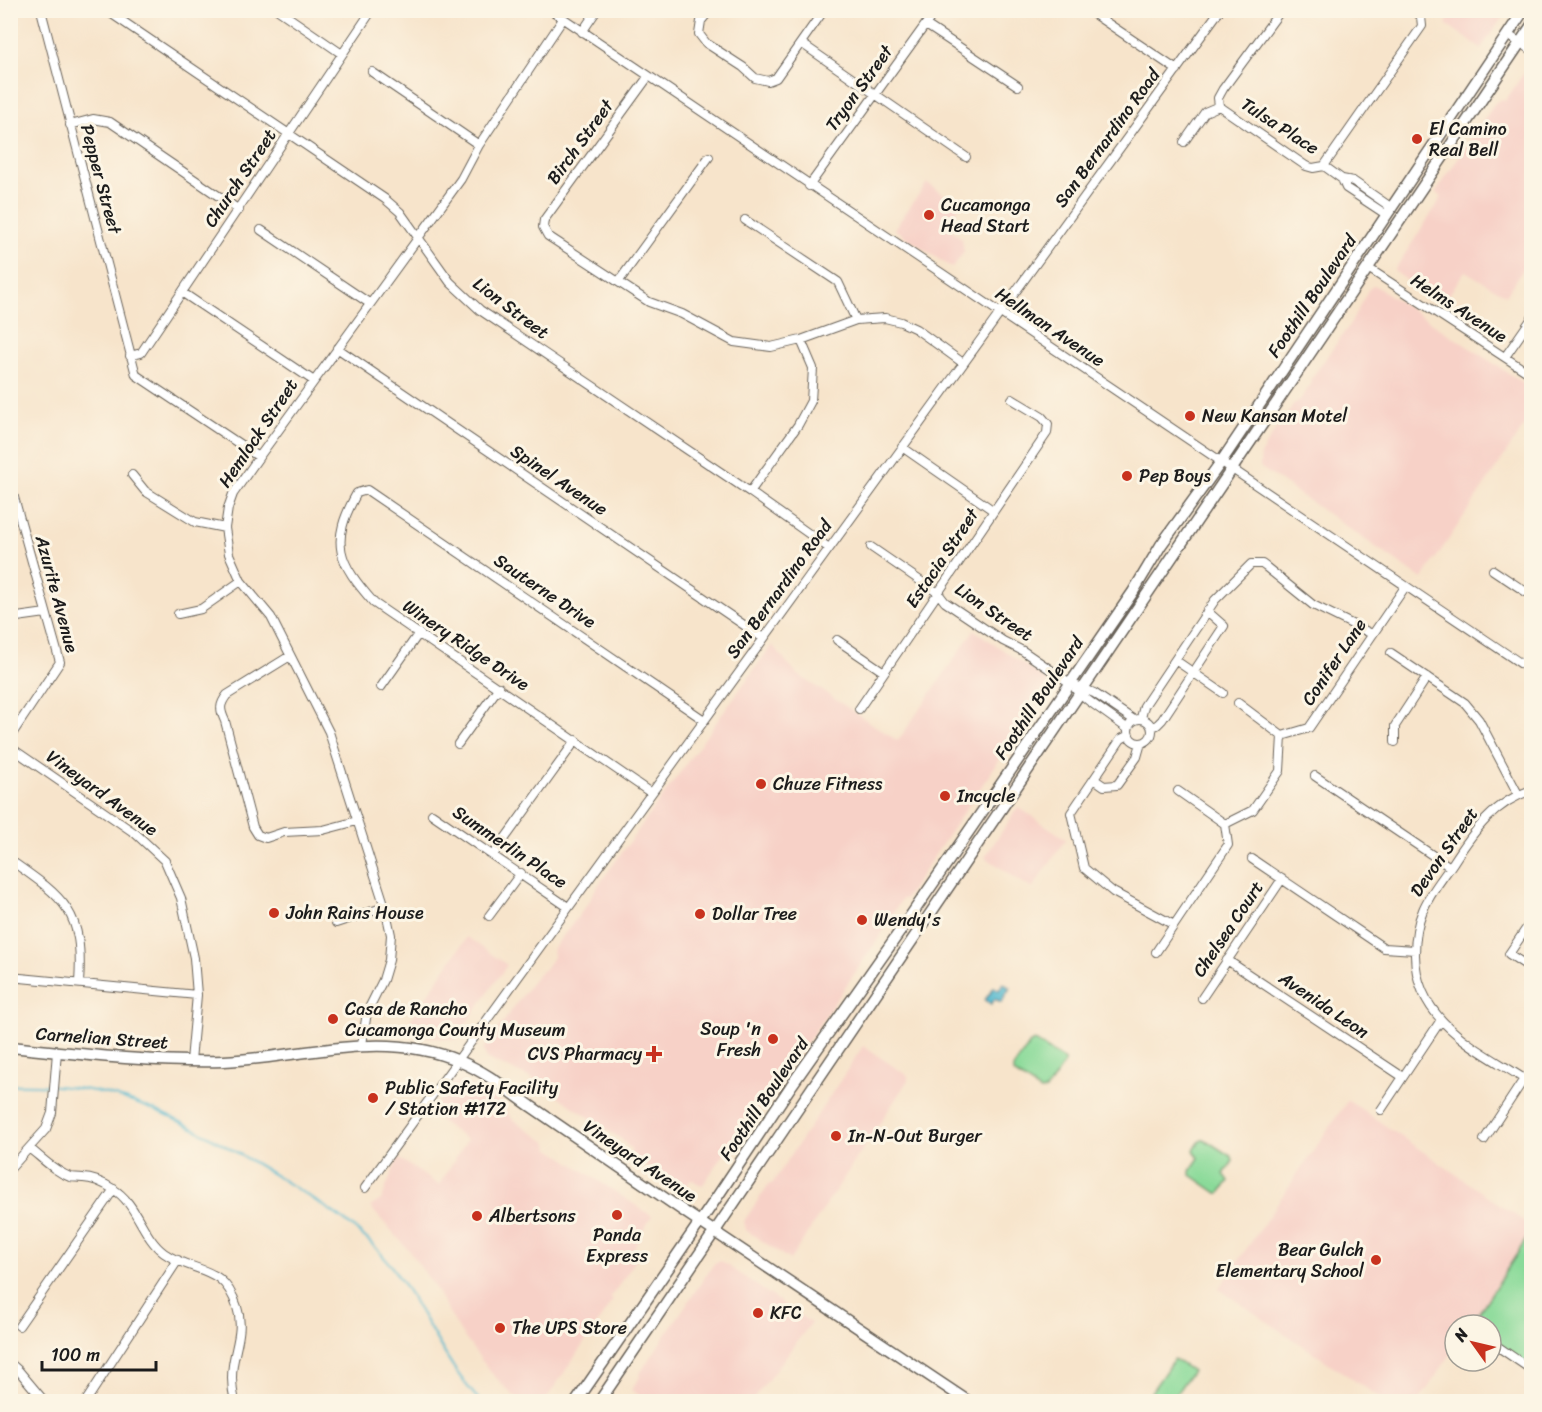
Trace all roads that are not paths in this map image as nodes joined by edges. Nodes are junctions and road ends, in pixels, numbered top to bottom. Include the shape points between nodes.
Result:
1 (40, 10) edge
2 (106, 10) edge
3 (278, 10) edge
4 (372, 10) edge
5 (551, 10) edge
6 (597, 10) edge
7 (710, 10) edge
8 (824, 10) edge
9 (936, 10) edge
10 (1088, 10) edge
11 (1221, 10) edge
12 (1281, 10) edge
13 (1524, 10) edge
14 (1418, 14) edge
15 (563, 19) junction
16 (926, 25) junction
17 (1532, 25) edge
18 (582, 32) junction
19 (1508, 35) junction
20 (1520, 42) junction
21 (801, 43) junction
22 (1532, 50) edge
23 (342, 54) junction
24 (1177, 70) junction
25 (372, 72) dead end
26 (648, 77) junction
27 (1018, 86) dead end
28 (874, 96) junction
29 (1219, 106) junction
30 (70, 124) junction
31 (290, 134) junction
32 (1184, 142) dead end
33 (479, 145) junction
34 (709, 157) dead end
35 (966, 157) dead end
36 (1324, 166) junction
37 (809, 186) junction
38 (239, 210) junction
39 (1390, 211) junction
40 (745, 220) dead end
41 (261, 230) dead end
42 (418, 237) junction
43 (1368, 268) junction
44 (619, 281) junction
45 (183, 293) junction
46 (369, 303) junction
47 (1000, 312) junction
48 (1532, 318) edge
49 (856, 320) junction
50 (801, 340) junction
51 (337, 348) junction
52 (130, 356) junction
53 (1505, 357) junction
54 (963, 363) junction
55 (1532, 375) edge
56 (314, 381) junction
57 (1012, 399) dead end
58 (902, 447) junction
59 (259, 457) junction
60 (1221, 462) junction
61 (1232, 470) junction
62 (132, 475) dead end
63 (10, 483) edge
64 (367, 490) joint
65 (750, 492) junction
66 (994, 511) junction
67 (225, 528) junction
68 (871, 547) dead end
69 (829, 548) junction
70 (1493, 570) dead end
71 (241, 581) junction
72 (1405, 587) junction
73 (938, 593) junction
74 (1532, 596) edge
75 (1207, 611) junction
76 (46, 613) junction
77 (178, 614) dead end
78 (10, 618) edge
79 (419, 633) junction
80 (1372, 634) junction
81 (763, 638) junction
82 (837, 640) dead end
83 (1391, 653) dead end
84 (290, 656) junction
85 (1175, 660) junction
86 (1532, 671) edge
87 (884, 672) junction
88 (1194, 673) junction
89 (1427, 677) junction
90 (1070, 683) junction
91 (381, 687) dead end
92 (499, 687) junction
93 (1081, 691) junction
94 (1223, 693) dead end
95 (1238, 703) dead end
96 (859, 709) dead end
97 (1138, 719) junction
98 (704, 720) junction
99 (1152, 727) junction
100 (1129, 732) junction
101 (1282, 736) junction
102 (10, 737) edge
103 (576, 740) junction
104 (1395, 742) dead end
105 (1141, 743) junction
106 (458, 744) dead end
107 (10, 747) edge
108 (1315, 776) dead end
109 (1094, 779) junction
110 (1532, 790) edge
111 (1178, 791) dead end
112 (651, 793) junction
113 (1518, 794) junction
114 (432, 814) dead end
115 (357, 821) junction
116 (1225, 824) junction
117 (493, 855) junction
118 (1252, 859) dead end
119 (10, 860) edge
120 (1450, 867) junction
121 (520, 873) junction
122 (1282, 879) junction
123 (385, 907) junction
124 (568, 907) junction
125 (489, 916) dead end
126 (1532, 920) edge
127 (336, 923) dead end
128 (1174, 925) junction
129 (1415, 950) junction
130 (1156, 952) dead end
131 (1227, 960) junction
132 (1532, 969) edge
133 (10, 978) edge
134 (80, 983) junction
135 (197, 995) junction
136 (1202, 998) dead end
137 (1441, 1020) junction
138 (362, 1045) junction
139 (10, 1047) edge
140 (57, 1052) junction
141 (457, 1060) junction
142 (191, 1061) junction
143 (1403, 1077) junction
144 (1528, 1082) edge
145 (1381, 1110) dead end
146 (1484, 1140) dead end
147 (29, 1148) junction
148 (10, 1169) edge
149 (365, 1188) dead end
150 (114, 1189) junction
151 (700, 1221) junction
152 (716, 1231) junction
153 (178, 1260) junction
154 (19, 1326) dead end
155 (1503, 1350) edge
156 (10, 1363) edge
157 (1532, 1370) edge
158 (45, 1401) edge
159 (86, 1401) edge
160 (235, 1401) edge
161 (576, 1401) edge
162 (599, 1401) edge
163 (969, 1401) edge

1 - 30 street, Pepper Street
2 - 31 street, Lion Street
3 - 23 street
4 - 23 street, Church Street
5 - 15 street, Hellman Avenue
6 - 18 street
7 - 21 street via 700,21 699,33 706,43 755,78 776,78
8 - 21 street
9 - 16 street, Tryon Street
10 - 24 street
11 - 24 street, San Bernardino Road
12 - 29 street via 1223,89
13 - 19 main road, Foothill Boulevard
14 - 36 street via 1422,26
15 - 18 street, Hellman Avenue
15 - 33 street, Hemlock Street
16 - 27 street
16 - 28 street, Tryon Street
17 - 20 main road, Foothill Boulevard
18 - 26 street, Hellman Avenue
19 - 20 street
19 - 39 main road, Foothill Boulevard
20 - 22 street
20 - 43 main road, Foothill Boulevard
21 - 28 street
23 - 31 street, Church Street
24 - 47 street, San Bernardino Road
25 - 33 street
26 - 37 street, Hellman Avenue
26 - 44 street, Birch Street via 544,220 543,227 548,236
28 - 35 street
28 - 37 street, Tryon Street
29 - 32 street via 1205,112
29 - 36 street, Tulsa Place via 1306,166
30 - 38 street via 93,119 111,122
30 - 52 street, Pepper Street
31 - 38 street, Church Street
31 - 42 street, Lion Street via 385,199
33 - 42 street, Hemlock Street via 461,179
34 - 44 street
36 - 39 street via 1342,179 1353,181 1360,191
37 - 47 street, Hellman Avenue
38 - 45 street, Church Street
39 - 60 main road, Foothill Boulevard
40 - 49 street via 838,282
41 - 46 street
42 - 46 street, Hemlock Street
42 - 65 street, Lion Street via 450,282 480,310
43 - 53 street, Helms Avenue
43 - 61 main road, Foothill Boulevard
44 - 50 street via 649,302 682,314 734,342 771,347
45 - 52 street, Church Street via 141,353
45 - 56 street
46 - 51 street, Hemlock Street
47 - 54 street, San Bernardino Road
47 - 60 street, Hellman Avenue
48 - 53 street
49 - 50 street
49 - 54 street via 885,318 901,322
50 - 65 street via 813,368 811,401
51 - 56 street, Hemlock Street
51 - 81 street, Spinel Avenue
52 - 59 street, Pepper Street via 136,375
53 - 55 street, Helms Avenue
54 - 58 street, San Bernardino Road
56 - 59 street, Hemlock Street
57 - 66 street, Estacia Street via 1042,417 1048,424 1047,433
58 - 66 street
58 - 69 street, San Bernardino Road
59 - 67 street, Hemlock Street via 234,494
60 - 61 street, Hellman Avenue
60 - 90 main road, Foothill Boulevard
61 - 72 street, Hellman Avenue
61 - 93 main road, Foothill Boulevard
62 - 67 street via 145,491 195,522
63 - 76 street, Azurite Avenue
64 - 79 street, Winery Ridge Drive via 357,493 341,525 339,545 346,567 374,603
64 - 98 street, Sauterne Drive
65 - 69 street, Lion Street
66 - 73 street, Estacia Street
67 - 71 street, Hemlock Street via 229,554
68 - 73 street, Lion Street
69 - 81 street, San Bernardino Road
70 - 74 street
71 - 77 street via 201,609
71 - 84 street, Hemlock Street via 271,617
72 - 80 street, Conifer Lane
72 - 86 street, Hellman Avenue
73 - 87 street, Estacia Street
73 - 90 street, Lion Street via 945,602
75 - 80 street via 1220,593 1254,563 1266,567 1313,605
75 - 85 street
75 - 88 street via 1224,626
76 - 78 street
76 - 102 street, Azurite Avenue via 60,662
79 - 91 street
79 - 92 street, Winery Ridge Drive
80 - 101 street, Conifer Lane via 1309,728
81 - 98 street, San Bernardino Road
82 - 87 street
83 - 89 street
84 - 115 street, Hemlock Street via 329,732
84 - 115 street via 227,695 220,710 253,827 266,837 284,832 323,831
85 - 88 street
85 - 97 street
87 - 96 street, Estacia Street
88 - 94 street
88 - 99 street via 1162,720
89 - 104 street via 1395,726
89 - 113 street via 1465,703 1479,720
90 - 93 street, Lion Street
90 - 151 main road, Foothill Boulevard
92 - 103 street, Winery Ridge Drive
92 - 106 street
93 - 97 street via 1094,693
93 - 100 street
93 - 152 main road, Foothill Boulevard
95 - 101 street
97 - 99 street
97 - 100 street
98 - 112 street, San Bernardino Road
99 - 105 street via 1151,737
100 - 105 street via 1134,741
100 - 109 street
101 - 116 street via 1280,771 1253,810
103 - 112 street, Winery Ridge Drive
103 - 117 street
105 - 109 street via 1137,757 1117,785 1104,786
107 - 135 street, Vineyard Avenue via 136,834 165,861 181,898 194,958
108 - 120 street
109 - 128 street via 1071,813 1084,868 1113,892
110 - 113 street, Devon Street
111 - 116 street
112 - 124 street, San Bernardino Road
113 - 120 street, Devon Street via 1488,817
114 - 117 street, Summerlin Place
115 - 123 street, Hemlock Street
116 - 128 street via 1228,845
117 - 121 street, Summerlin Place
118 - 122 street
119 - 134 street via 48,886 67,907 77,931
120 - 129 street, Devon Street via 1424,907
121 - 124 street, Summerlin Place
121 - 125 street
122 - 129 street via 1384,948
122 - 131 street, Chelsea Court
123 - 127 street
123 - 138 street, Hemlock Street via 391,935 389,960 365,1018
124 - 141 street, San Bernardino Road
126 - 132 street via 1509,954
128 - 130 street
129 - 137 street, Devon Street via 1419,984
131 - 136 street, Chelsea Court
131 - 143 street, Avenida Leon
133 - 134 street
134 - 135 street
135 - 142 street, Vineyard Avenue
137 - 143 street
137 - 144 street
138 - 141 main road, Vineyard Avenue via 401,1046
138 - 142 main road, Vineyard Avenue
139 - 140 main road, Carnelian Street
140 - 142 main road, Carnelian Street
140 - 147 street via 52,1113 46,1129
141 - 149 street, San Bernardino Road
141 - 151 main road, Vineyard Avenue via 512,1091
143 - 145 street
144 - 146 street
147 - 148 street
147 - 150 street via 57,1171
150 - 153 street via 162,1252
150 - 154 street
151 - 152 main road, Vineyard Avenue
151 - 161 main road, Foothill Boulevard
152 - 162 main road, Foothill Boulevard
152 - 163 main road, Vineyard Avenue
153 - 159 street
153 - 160 street via 218,1276 238,1309 241,1327 232,1367
155 - 157 street
156 - 158 street

